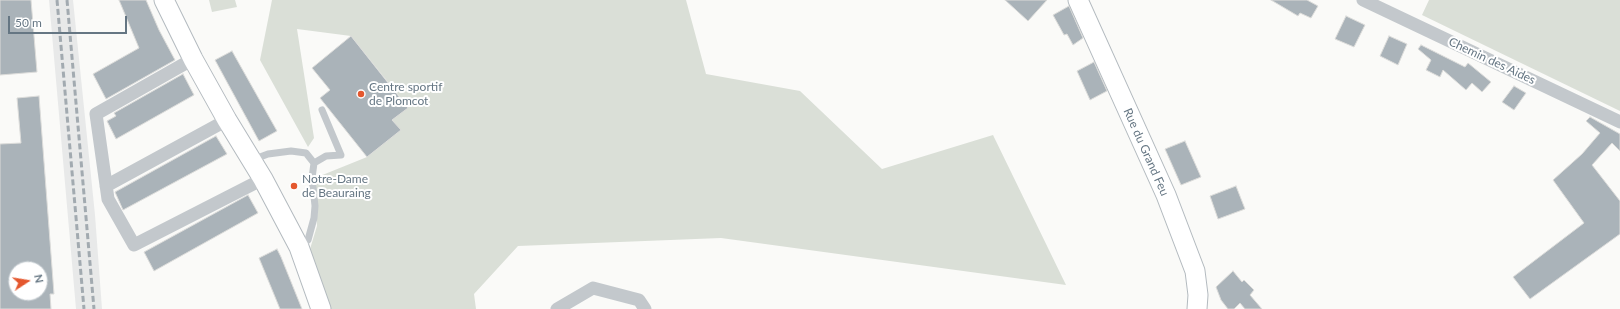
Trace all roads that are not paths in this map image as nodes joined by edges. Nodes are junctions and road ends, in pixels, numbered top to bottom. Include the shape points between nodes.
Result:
1 (164, 0) edge
2 (1078, 0) edge
3 (1363, 0) edge
4 (193, 59) junction
5 (322, 110) dead end
6 (227, 120) junction
7 (1620, 122) edge
8 (251, 160) junction
9 (314, 163) junction
10 (263, 179) junction
11 (106, 186) junction
12 (299, 247) junction
13 (321, 309) edge
14 (557, 309) edge
15 (645, 309) edge
16 (1197, 309) edge

1 - 4 street
2 - 16 street, Rue du Grand Feu via 1166,195 1195,271
3 - 7 street, Chemin des Aides
4 - 6 street
4 - 11 street via 96,114
5 - 9 lane via 341,156 326,156
6 - 8 street
6 - 11 street
8 - 9 lane via 268,154 291,151 306,153
8 - 10 street
9 - 12 lane via 314,218 308,240
10 - 11 street via 134,245 108,199
10 - 12 street
12 - 13 street
14 - 15 street via 593,288 639,300

